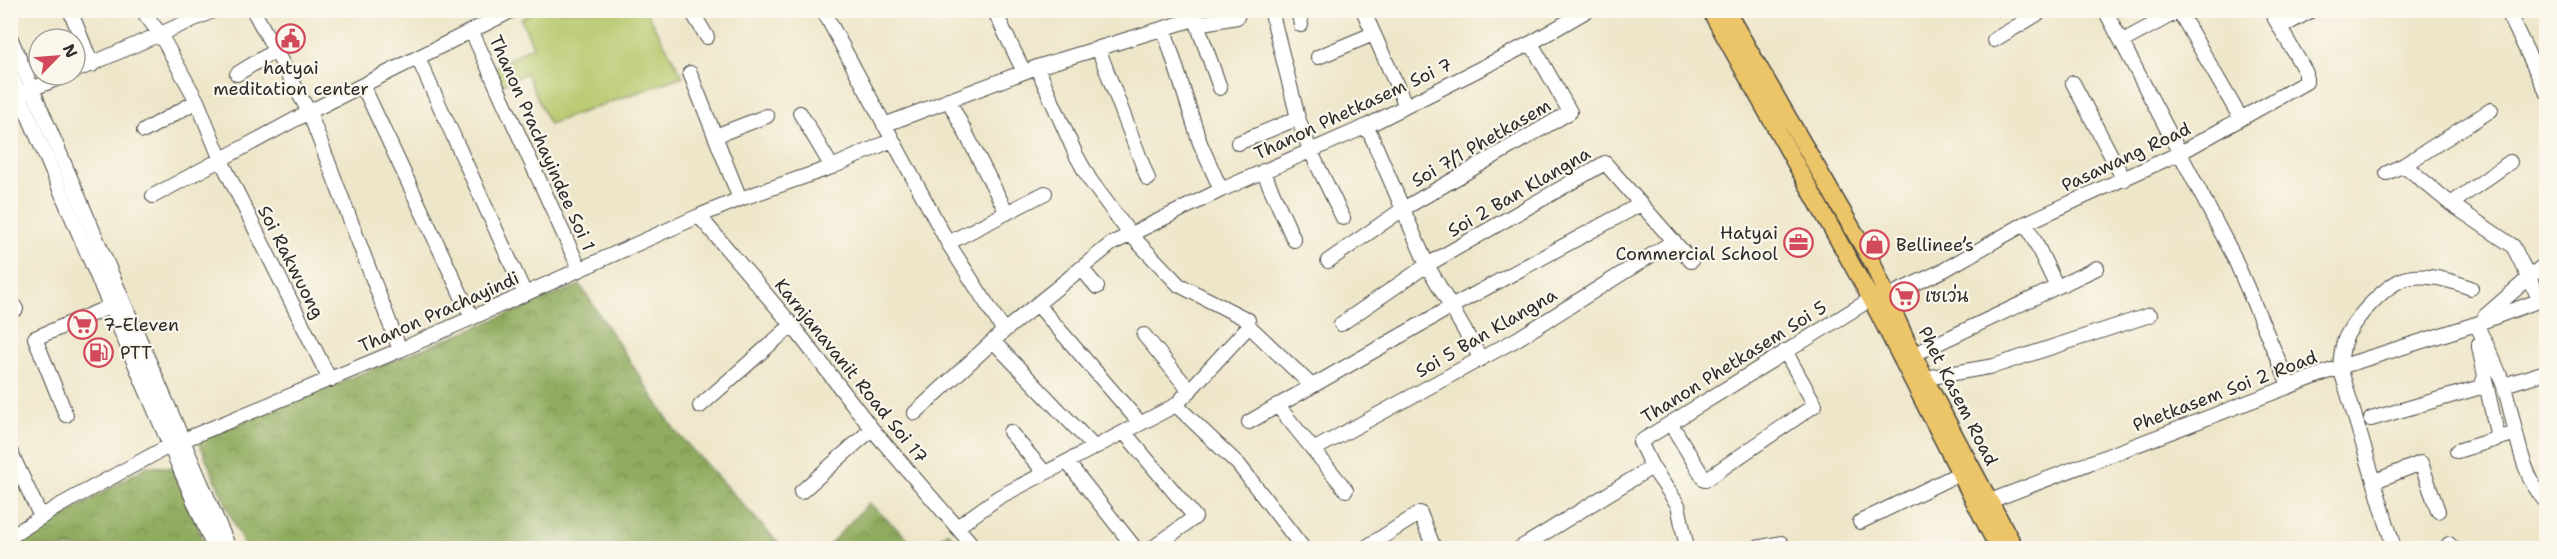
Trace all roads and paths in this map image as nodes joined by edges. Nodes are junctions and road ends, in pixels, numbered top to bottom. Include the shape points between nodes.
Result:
1 (70, 10) edge
2 (142, 10) edge
3 (215, 10) edge
4 (253, 10) edge
5 (513, 10) edge
6 (691, 10) edge
7 (823, 10) edge
8 (994, 10) edge
9 (1271, 10) edge
10 (1298, 10) edge
11 (1363, 10) edge
12 (1588, 10) edge
13 (1710, 10) edge
14 (1726, 10) edge
15 (2044, 10) edge
16 (2105, 10) edge
17 (2270, 10) edge
18 (2312, 10) edge
19 (2507, 10) edge
20 (2179, 11) edge
21 (1195, 17) edge
22 (1237, 17) dead end
23 (1301, 25) dead end
24 (2280, 28) junction
25 (1164, 29) junction
26 (1730, 30) junction
27 (472, 32) junction
28 (160, 34) junction
29 (1373, 34) junction
30 (10, 37) edge
31 (707, 37) dead end
32 (1994, 40) dead end
33 (2122, 42) junction
34 (1532, 43) junction
35 (1098, 48) junction
36 (276, 50) junction
37 (1318, 57) dead end
38 (418, 58) junction
39 (92, 65) junction
40 (87, 67) edge
41 (1031, 70) junction
42 (10, 73) edge
43 (690, 73) dead end
44 (237, 74) dead end
45 (2073, 83) dead end
46 (2545, 84) edge
47 (363, 86) junction
48 (32, 88) junction
49 (1220, 88) dead end
50 (15, 95) edge
51 (948, 99) junction
52 (197, 101) junction
53 (1406, 106) junction
54 (2491, 110) dead end
55 (309, 112) junction
56 (800, 113) dead end
57 (767, 116) dead end
58 (1298, 118) junction
59 (2241, 119) junction
60 (884, 125) junction
61 (1367, 126) junction
62 (144, 131) dead end
63 (715, 136) junction
64 (892, 140) junction
65 (1239, 143) dead end
66 (1310, 150) junction
67 (2180, 153) junction
68 (221, 160) junction
69 (2510, 162) dead end
70 (2404, 165) junction
71 (832, 167) junction
72 (1263, 171) junction
73 (2387, 173) dead end
74 (1148, 178) dead end
75 (2124, 180) junction
76 (1221, 190) junction
77 (1045, 193) dead end
78 (153, 196) dead end
79 (740, 199) junction
80 (1641, 204) junction
81 (2451, 204) junction
82 (1403, 209) junction
83 (1007, 213) junction
84 (699, 216) junction
85 (1343, 218) dead end
86 (2026, 223) junction
87 (1130, 234) junction
88 (1293, 240) dead end
89 (1674, 241) junction
90 (948, 243) junction
91 (1328, 261) dead end
92 (1691, 261) dead end
93 (2547, 263) edge
94 (1427, 265) junction
95 (1081, 268) junction
96 (2097, 268) dead end
97 (580, 270) junction
98 (2530, 278) junction
99 (1097, 287) dead end
100 (2057, 287) junction
101 (2471, 288) dead end
102 (525, 294) junction
103 (1879, 298) junction
104 (2543, 299) edge
105 (1037, 304) junction
106 (109, 307) junction
107 (1451, 307) junction
108 (2150, 315) dead end
109 (472, 318) junction
110 (1341, 324) dead end
111 (2476, 324) junction
112 (792, 325) junction
113 (1249, 326) junction
114 (1004, 331) junction
115 (1144, 335) dead end
116 (993, 341) junction
117 (2484, 342) junction
118 (400, 350) junction
119 (1785, 351) junction
120 (1915, 354) junction
121 (1481, 358) junction
122 (2340, 367) junction
123 (2547, 372) edge
124 (1926, 378) junction
125 (2485, 379) junction
126 (330, 380) junction
127 (1311, 385) junction
128 (2289, 385) junction
129 (2504, 386) junction
130 (1190, 391) junction
131 (1176, 405) junction
132 (1278, 405) junction
133 (700, 406) dead end
134 (915, 413) dead end
135 (66, 415) dead end
136 (2371, 419) dead end
137 (1249, 422) dead end
138 (1140, 423) junction
139 (1671, 424) junction
140 (872, 429) junction
141 (1010, 432) dead end
142 (1124, 432) junction
143 (2517, 433) junction
144 (2498, 438) junction
145 (176, 443) junction
146 (1094, 447) junction
147 (1313, 450) junction
148 (10, 451) edge
149 (2457, 451) dead end
150 (1067, 462) junction
151 (1652, 467) junction
152 (1045, 473) junction
153 (1958, 474) junction
154 (2375, 481) junction
155 (1346, 490) dead end
156 (801, 492) dead end
157 (2546, 493) edge
158 (1990, 501) junction
159 (2438, 512) dead end
160 (41, 517) junction
161 (1860, 522) dead end
162 (957, 527) junction
163 (10, 537) edge
164 (1781, 543) dead end
165 (1520, 548) edge
166 (214, 549) edge
167 (229, 549) edge
168 (975, 549) edge
169 (1135, 549) edge
170 (1153, 549) edge
171 (1304, 549) edge
172 (1365, 549) edge
173 (1434, 549) edge
174 (1687, 549) edge
175 (1755, 549) edge
176 (1998, 549) edge
177 (2015, 549) edge
178 (2394, 549) edge

1 - 39 street
2 - 28 street, Soi Rakwuong
3 - 28 street
4 - 36 street
5 - 27 street
6 - 31 street
7 - 60 street
8 - 41 street
9 - 58 street
10 - 23 street
11 - 29 street
12 - 34 street, Thanon Phetkasem Soi 7
13 - 26 main road, Phet Kasem Road
14 - 26 main road, Phet Kasem Road
15 - 32 street
16 - 33 street
17 - 24 street, Pasawang Road
18 - 24 street
19 - 46 street
20 - 33 street
20 - 59 street
21 - 22 street
21 - 25 street
21 - 49 street
24 - 59 street, Pasawang Road via 2308,80
25 - 35 street
25 - 76 street via 1200,143
26 - 103 main road, Phet Kasem Road
27 - 38 street
27 - 97 street, Thanon Prachayindee Soi 1
28 - 39 street
28 - 52 street, Soi Rakwuong
29 - 37 street
29 - 53 street
30 - 48 street
33 - 67 street
34 - 53 street, Thanon Phetkasem Soi 7
34 - 82 street, Soi 7/1 Phetkasem via 1570,112
35 - 41 street
35 - 74 street
36 - 44 street
36 - 55 street
38 - 47 street
38 - 102 street
39 - 40 street
41 - 51 street
41 - 87 street via 1090,180
42 - 50 street
43 - 63 street
45 - 75 street
47 - 55 street
47 - 109 street
48 - 50 street
48 - 145 street
50 - 106 street
51 - 60 street
51 - 83 street
52 - 62 street
52 - 68 street, Soi Rakwuong
53 - 61 street, Thanon Phetkasem Soi 7
54 - 70 street
55 - 68 street
55 - 118 street
56 - 71 street
57 - 63 street
58 - 65 street
58 - 66 street
59 - 67 street, Pasawang Road
60 - 64 street
61 - 66 street, Thanon Phetkasem Soi 7
61 - 82 street
63 - 79 street
64 - 71 street, Thanon Prachayindi
64 - 90 street
66 - 72 street, Thanon Phetkasem Soi 7
66 - 85 street
67 - 75 street, Pasawang Road
67 - 128 street via 2233,255
68 - 78 street
68 - 126 street, Soi Rakwuong
69 - 81 street
70 - 73 street
70 - 81 street
71 - 79 street, Thanon Prachayindi
72 - 76 street, Thanon Phetkasem Soi 7
72 - 88 street
75 - 86 street, Pasawang Road
76 - 87 street, Thanon Phetkasem Soi 7
77 - 83 street
79 - 84 street, Thanon Prachayindi
80 - 89 street, Soi 2 Ban Klangna
80 - 94 street, Soi 2 Ban Klangna via 1605,163
80 - 107 street
81 - 98 street via 2514,246
82 - 91 street
82 - 94 street
83 - 90 street
84 - 97 street, Thanon Prachayindi
84 - 112 street, Karnjanavanit Road Soi 17
86 - 100 street
86 - 103 street, Pasawang Road via 1944,270
87 - 95 street, Thanon Phetkasem Soi 7
87 - 113 street via 1179,285 1248,320
89 - 92 street, Soi 2 Ban Klangna
89 - 121 street, Soi 5 Ban Klangna
90 - 114 street
93 - 98 street
94 - 107 street
94 - 110 street, Soi 2 Ban Klangna
95 - 99 street
95 - 105 street, Thanon Phetkasem Soi 7
96 - 100 street
97 - 102 street, Thanon Prachayindi
98 - 104 street
98 - 111 street
100 - 120 street
101 - 122 street via 2424,277 2396,282 2347,334
102 - 109 street, Thanon Prachayindi
103 - 119 street, Thanon Phetkasem Soi 5
103 - 120 main road, Phet Kasem Road
103 - 153 main road, Phet Kasem Road
104 - 111 street, Phetkasem Soi 2 Road
105 - 114 street, Thanon Phetkasem Soi 7
105 - 138 street
106 - 135 street via 35,339
106 - 145 street
107 - 121 street
107 - 127 street
108 - 124 street via 1994,366
109 - 118 street, Thanon Prachayindi
111 - 117 street
111 - 122 street, Phetkasem Soi 2 Road
112 - 133 street
112 - 140 street, Karnjanavanit Road Soi 17
113 - 127 street
113 - 130 street
114 - 116 street, Thanon Phetkasem Soi 7
115 - 130 street
116 - 134 street, Thanon Phetkasem Soi 7
116 - 146 street
117 - 125 street via 2479,347
117 - 129 street
118 - 126 street, Thanon Prachayindi
119 - 139 street, Thanon Phetkasem Soi 5
119 - 139 street via 1815,405 1706,480
120 - 124 main road, Phet Kasem Road
121 - 147 street, Soi 5 Ban Klangna
122 - 128 street, Phetkasem Soi 2 Road
122 - 154 street
123 - 129 street
124 - 158 main road, Phet Kasem Road
125 - 136 street via 2478,388
125 - 144 street
126 - 145 street, Thanon Prachayindi
127 - 132 street
128 - 158 street, Phetkasem Soi 2 Road
129 - 143 street
130 - 131 street
131 - 138 street
131 - 171 street via 1239,465
132 - 137 street
132 - 147 street
138 - 142 street
139 - 151 street, Thanon Phetkasem Soi 5 via 1640,442
140 - 156 street
140 - 162 street, Karnjanavanit Road Soi 17
141 - 152 street
142 - 146 street
142 - 170 street via 1195,517
143 - 144 street
143 - 157 street via 2530,480
144 - 149 street
145 - 160 street, Thanon Prachayindi
145 - 166 street
145 - 167 street
146 - 150 street
147 - 155 street
148 - 160 street
150 - 152 street
150 - 169 street
151 - 165 street
151 - 174 street via 1678,505
152 - 162 street via 999,497
153 - 161 street
153 - 176 main road, Phet Kasem Road
154 - 159 street via 2421,463
154 - 178 street
158 - 177 main road, Phet Kasem Road
160 - 163 street, Thanon Prachayindi
162 - 168 street, Karnjanavanit Road Soi 17
164 - 175 street
172 - 173 street via 1420,513

